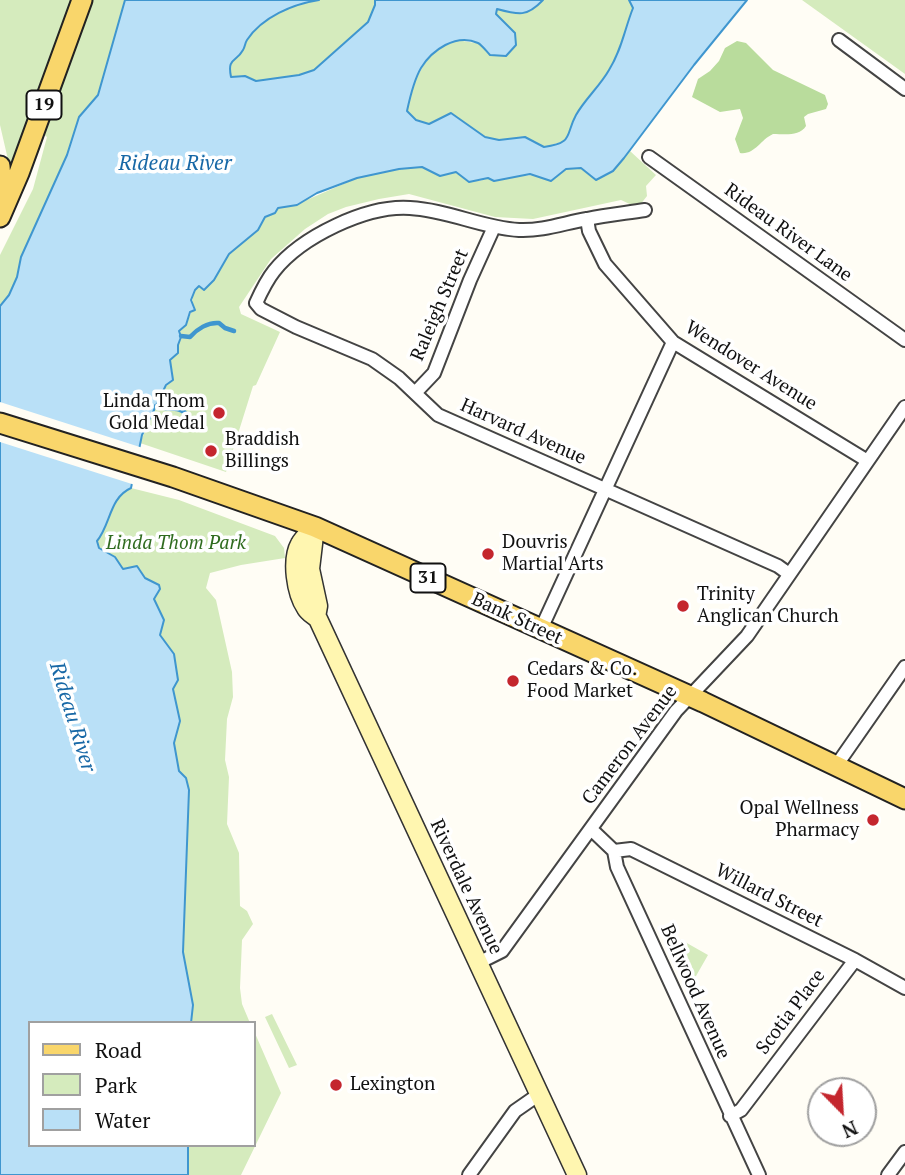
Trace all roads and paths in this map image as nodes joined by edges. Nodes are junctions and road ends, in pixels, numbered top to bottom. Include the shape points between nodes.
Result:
1 (82, 0) edge
2 (839, 40) dead end
3 (905, 89) edge
4 (649, 157) dead end
5 (0, 166) edge
6 (645, 210) dead end
7 (2, 214) edge
8 (587, 219) junction
9 (494, 227) junction
10 (905, 340) edge
11 (673, 342) junction
12 (415, 393) junction
13 (905, 407) edge
14 (0, 423) edge
15 (866, 460) junction
16 (606, 490) junction
17 (315, 527) junction
18 (789, 575) junction
19 (541, 629) junction
20 (905, 667) edge
21 (689, 696) junction
22 (836, 766) junction
23 (905, 799) edge
24 (592, 830) junction
25 (614, 852) junction
26 (855, 960) junction
27 (478, 963) junction
28 (905, 988) edge
29 (538, 1095) junction
30 (730, 1116) junction
31 (905, 1152) edge
32 (892, 1174) edge
33 (469, 1175) edge
34 (577, 1175) edge
35 (759, 1175) edge

1 - 7 main road, 19
2 - 3 street
4 - 10 street, Rideau River Lane
5 - 7 main road
6 - 8 street
8 - 9 street via 538,230
8 - 11 street, Wendover Avenue via 605,264
9 - 12 street, Raleigh Street via 434,373
9 - 12 street, Harvard Avenue via 408,207 364,215 328,230 290,254 256,303 296,327 373,359
11 - 15 street, Wendover Avenue
11 - 16 street
12 - 16 street, Harvard Avenue via 438,415
13 - 15 street, Cameron Avenue
14 - 17 main road, Bank Street / 31
15 - 18 street, Cameron Avenue
16 - 18 street, Harvard Avenue via 778,566
16 - 19 street
17 - 19 main road, Bank Street / 31
17 - 27 street, Riverdale Avenue via 300,544 296,561 300,597 316,617
18 - 21 street, Cameron Avenue via 747,636
19 - 21 main road, Bank Street / 31
20 - 22 street
21 - 22 main road, Bank Street / 31
21 - 24 street, Cameron Avenue
22 - 23 main road, Bank Street / 31
24 - 25 street, Bellwood Avenue
24 - 27 street, Cameron Avenue via 502,951
25 - 26 street, Willard Street via 631,849
25 - 30 street, Bellwood Avenue
26 - 28 street, Willard Street
26 - 30 street, Scotia Place via 741,1110
27 - 29 street, Riverdale Avenue
29 - 33 street via 515,1111
29 - 34 street, Riverdale Avenue
30 - 35 street, Bellwood Avenue
31 - 32 street

